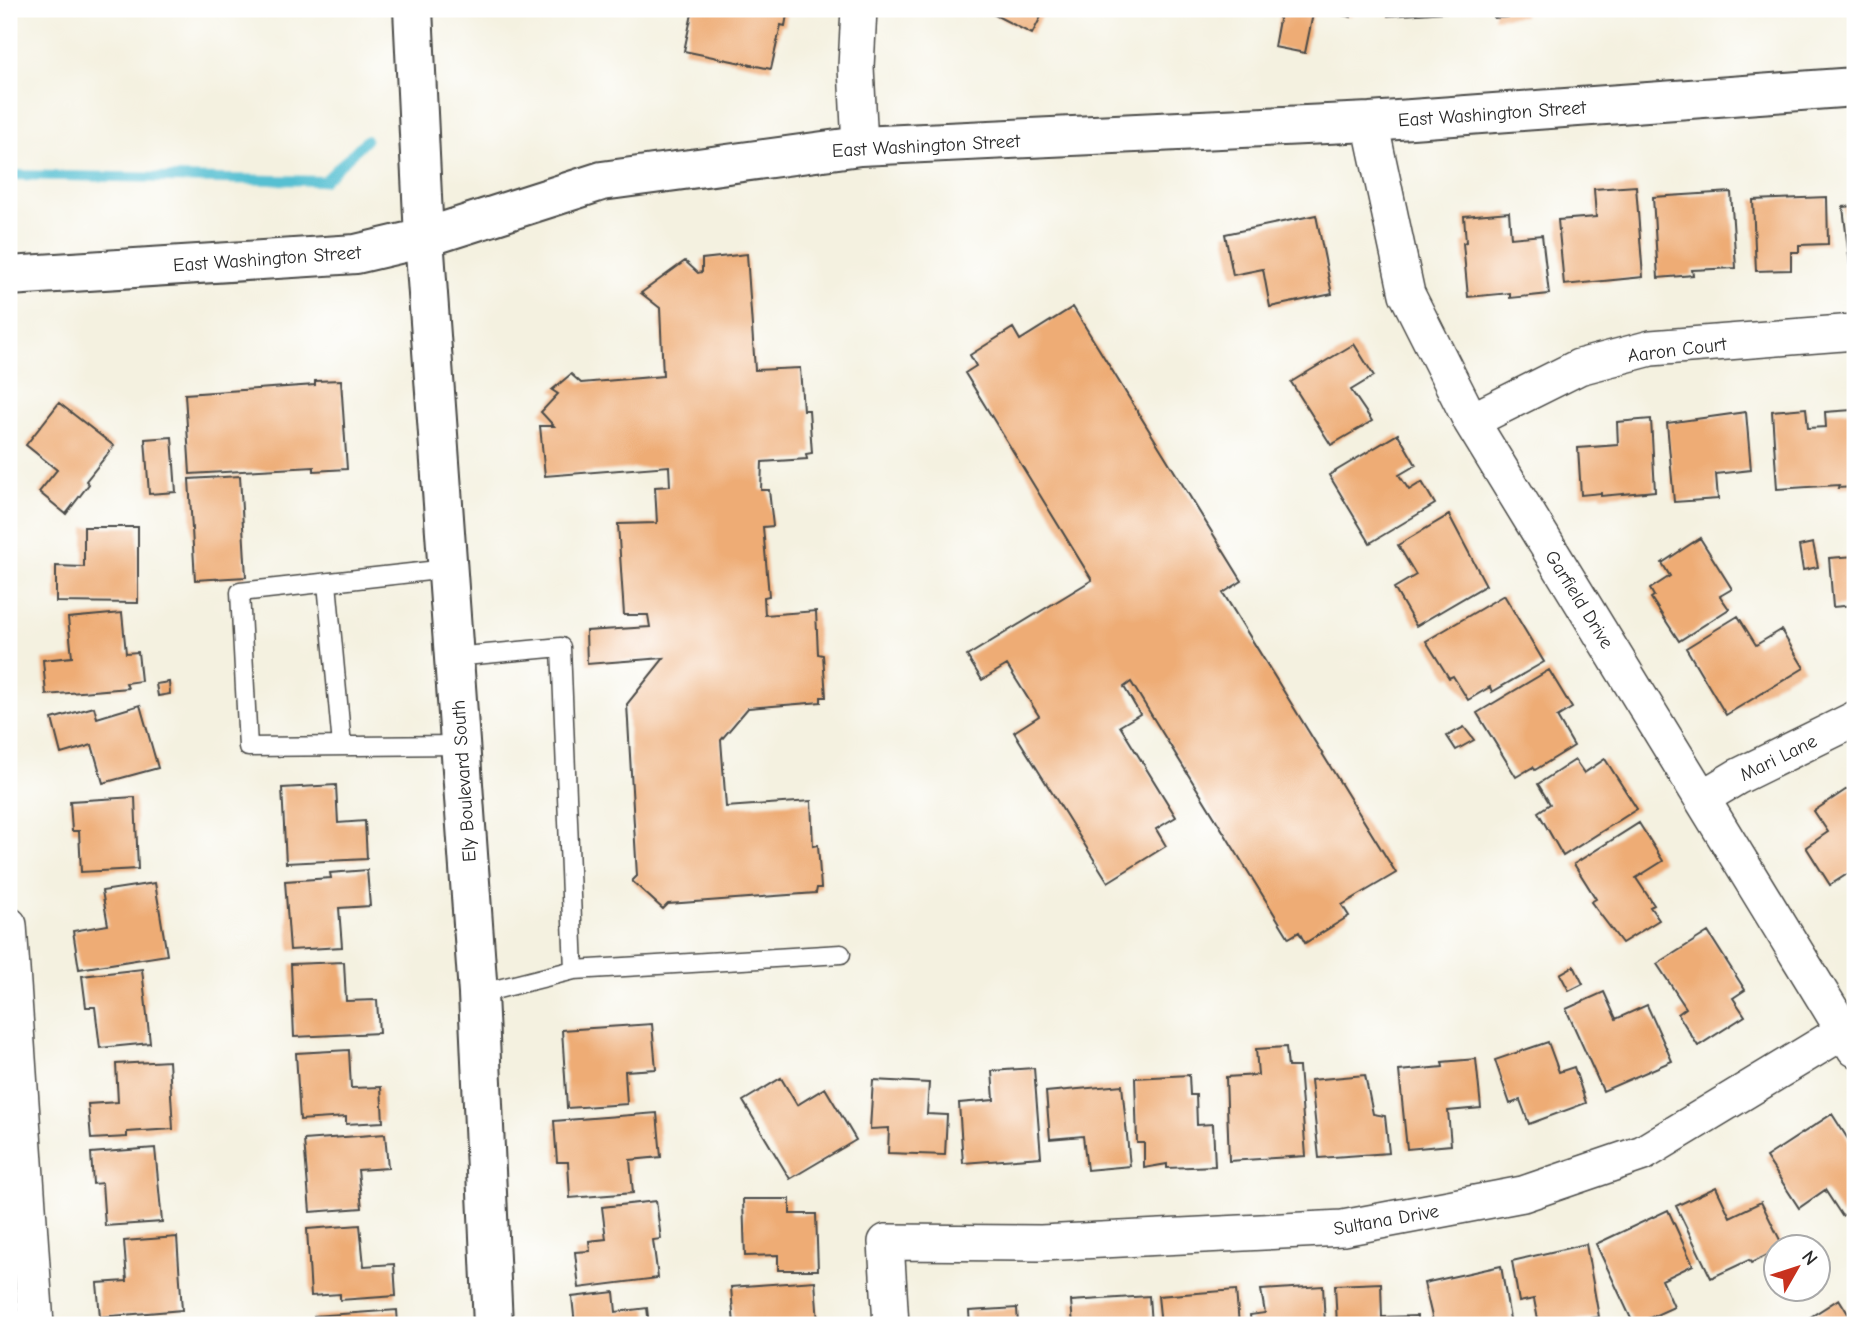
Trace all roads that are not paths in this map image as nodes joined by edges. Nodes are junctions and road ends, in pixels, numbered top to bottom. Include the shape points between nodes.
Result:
1 (413, 9) edge
2 (859, 9) edge
3 (1855, 87) edge
4 (1370, 122) junction
5 (860, 146) junction
6 (424, 238) junction
7 (9, 276) edge
8 (1855, 332) edge
9 (1471, 421) junction
10 (447, 569) junction
11 (327, 583) junction
12 (454, 657) junction
13 (1855, 719) edge
14 (460, 745) junction
15 (342, 746) junction
16 (1702, 798) junction
17 (9, 925) edge
18 (841, 954) dead end
19 (574, 971) junction
20 (478, 994) junction
21 (1849, 1040) edge
22 (36, 1325) edge
23 (493, 1325) edge
24 (891, 1325) edge

1 - 6 main road, Ely Boulevard South
2 - 5 street
3 - 4 main road, East Washington Street
4 - 5 main road, East Washington Street
4 - 9 street, Garfield Drive via 1407,295
5 - 6 main road, East Washington Street via 602,180
6 - 7 main road, East Washington Street via 356,254
6 - 10 main road, Ely Boulevard South
8 - 9 street, Aaron Court via 1651,348 1579,367
9 - 16 street, Garfield Drive
10 - 11 lane
10 - 12 main road, Ely Boulevard South
11 - 15 lane
11 - 15 lane via 240,592 248,747
12 - 14 main road, Ely Boulevard South
12 - 19 lane via 561,648
13 - 16 street, Mari Lane
14 - 15 lane
14 - 20 main road, Ely Boulevard South
16 - 21 street, Garfield Drive
17 - 22 street
18 - 19 lane
19 - 20 lane
20 - 23 main road, Ely Boulevard South
21 - 24 street, Sultana Drive via 1643,1153 1523,1194 1343,1228 1041,1243 886,1242

